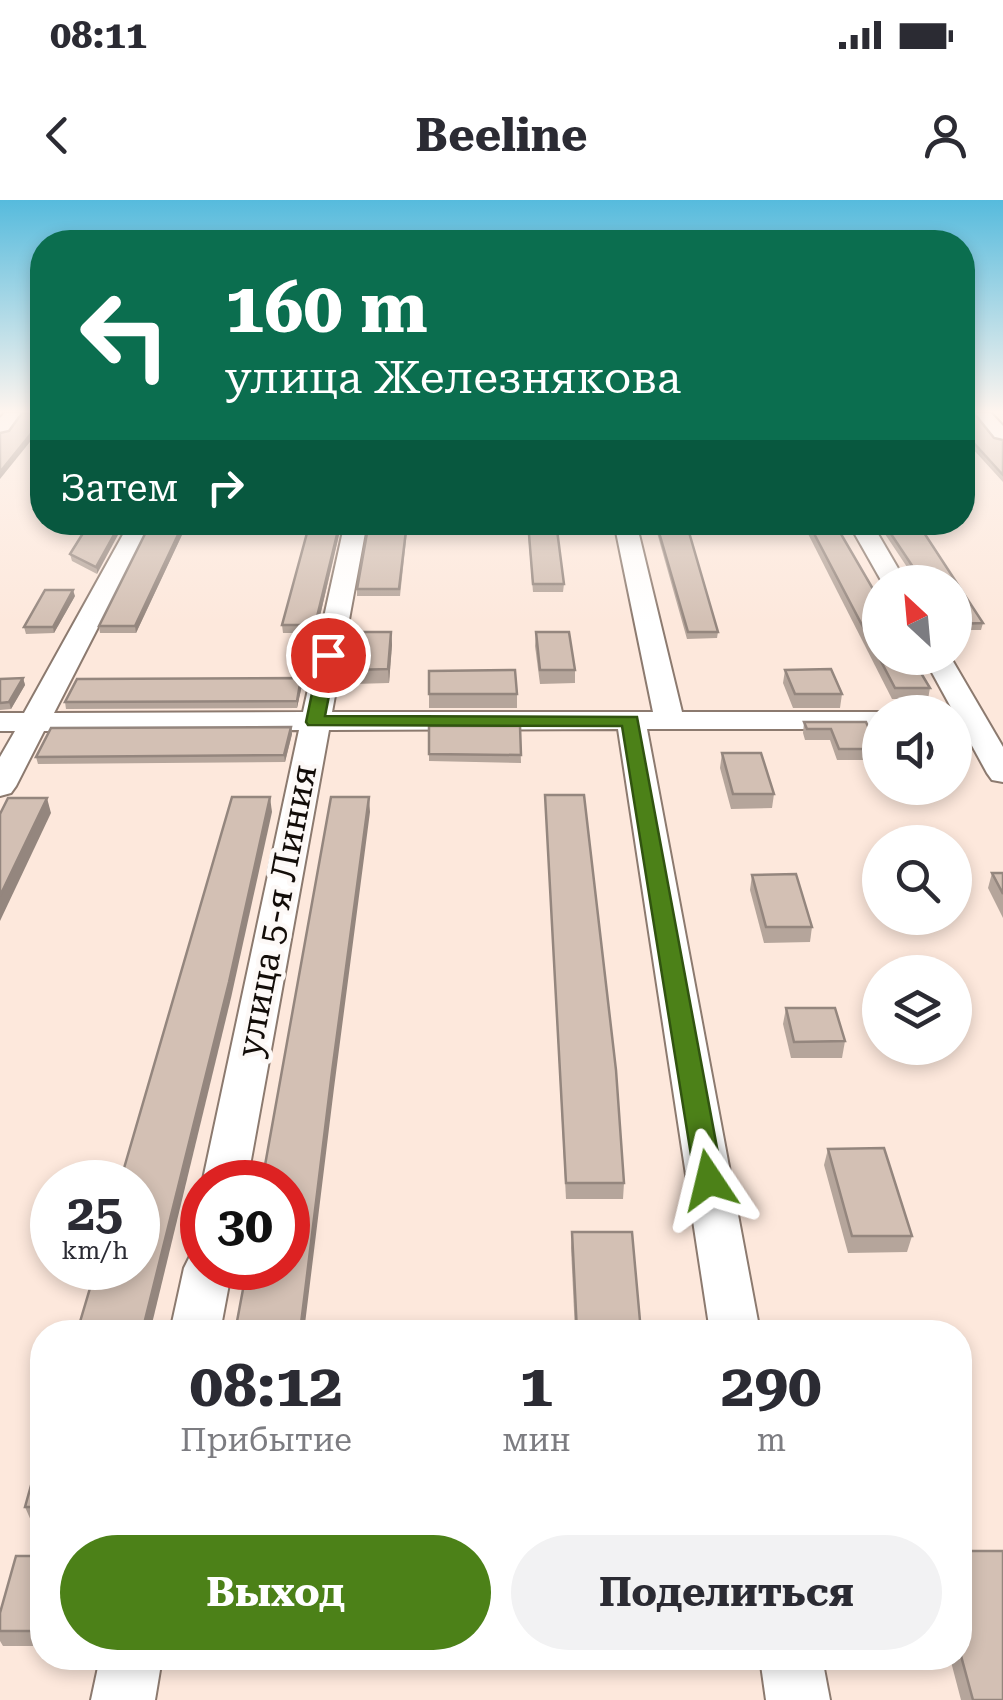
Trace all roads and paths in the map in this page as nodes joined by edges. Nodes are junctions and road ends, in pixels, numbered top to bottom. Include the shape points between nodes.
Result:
1 (134, 535) edge
2 (353, 535) edge
3 (627, 535) edge
4 (867, 535) edge
5 (884, 565) edge
6 (862, 720) edge
7 (972, 720) edge
8 (1003, 720) edge
9 (650, 721) junction
10 (0, 722) edge
11 (34, 722) junction
12 (314, 722) junction
13 (972, 731) edge
14 (1003, 772) edge
15 (0, 786) edge
16 (228, 1160) edge
17 (204, 1290) edge
18 (197, 1320) edge
19 (734, 1320) edge
20 (129, 1670) edge
21 (793, 1670) edge
22 (123, 1700) edge
23 (798, 1700) edge

1 - 11 street
2 - 12 street, улица 5-я Линия
3 - 9 street
4 - 5 street
6 - 9 street
7 - 8 street
9 - 12 street
9 - 19 street
10 - 11 street
11 - 12 street
11 - 15 street
12 - 16 street, улица 5-я Линия
13 - 14 street
17 - 18 street
20 - 22 street
21 - 23 street

